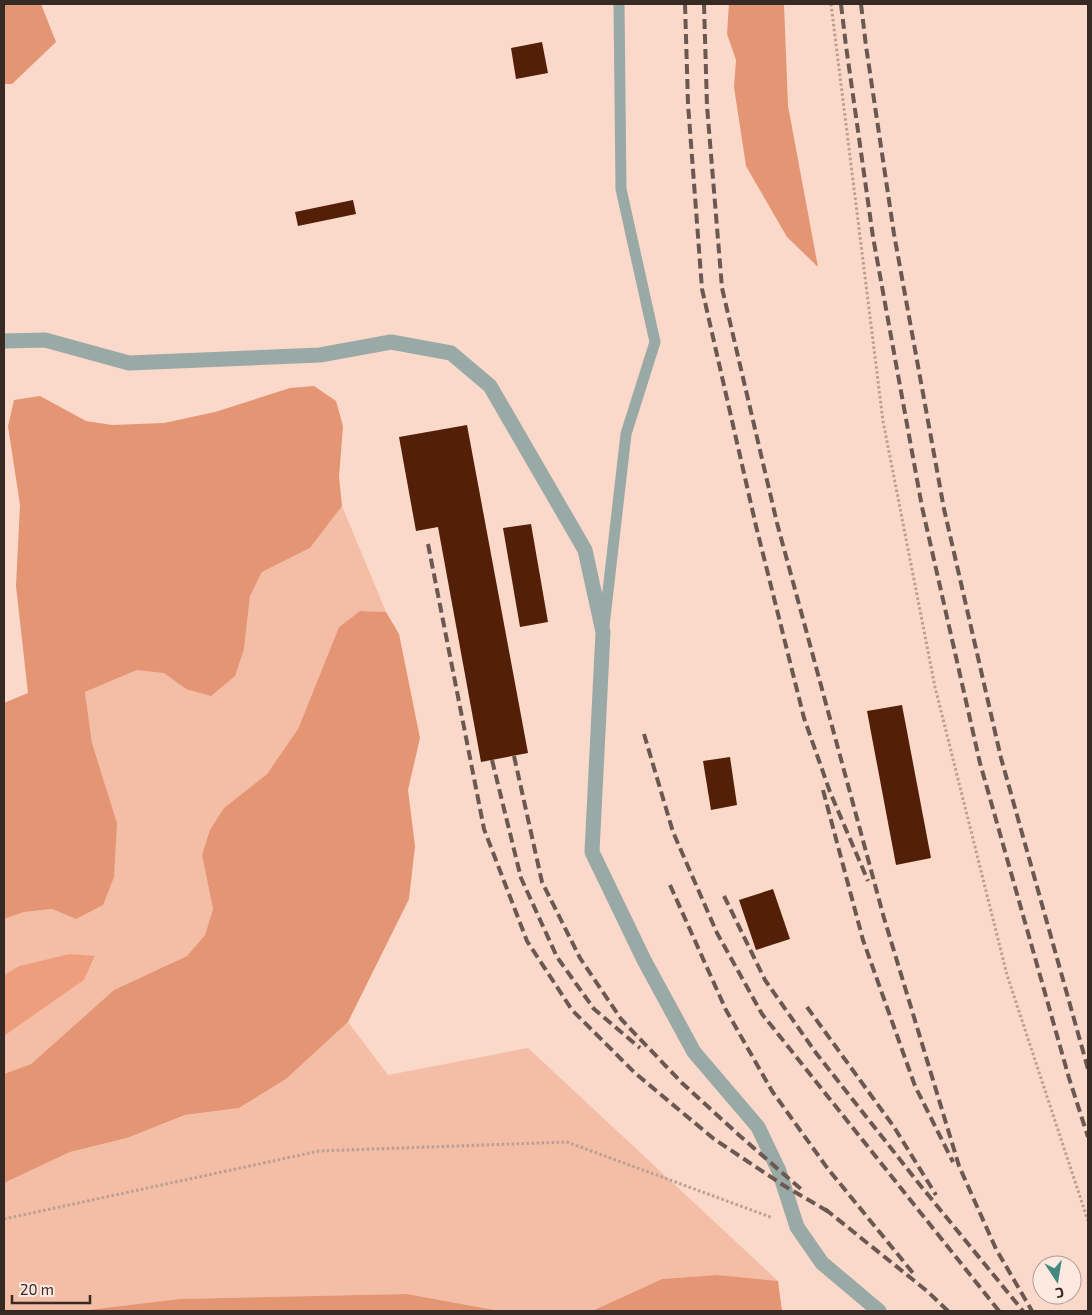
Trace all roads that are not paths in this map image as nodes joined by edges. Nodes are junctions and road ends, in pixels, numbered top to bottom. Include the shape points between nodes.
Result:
1 (619, 4) edge
2 (4, 341) edge
3 (603, 632) junction
4 (879, 1311) edge

1 - 3 lane via 621,189 655,342 626,434
2 - 3 street via 45,340 129,363 320,355 391,342 451,353 490,386 584,550
3 - 4 street via 592,852 644,960 694,1052 758,1127 779,1171 797,1227 822,1263

